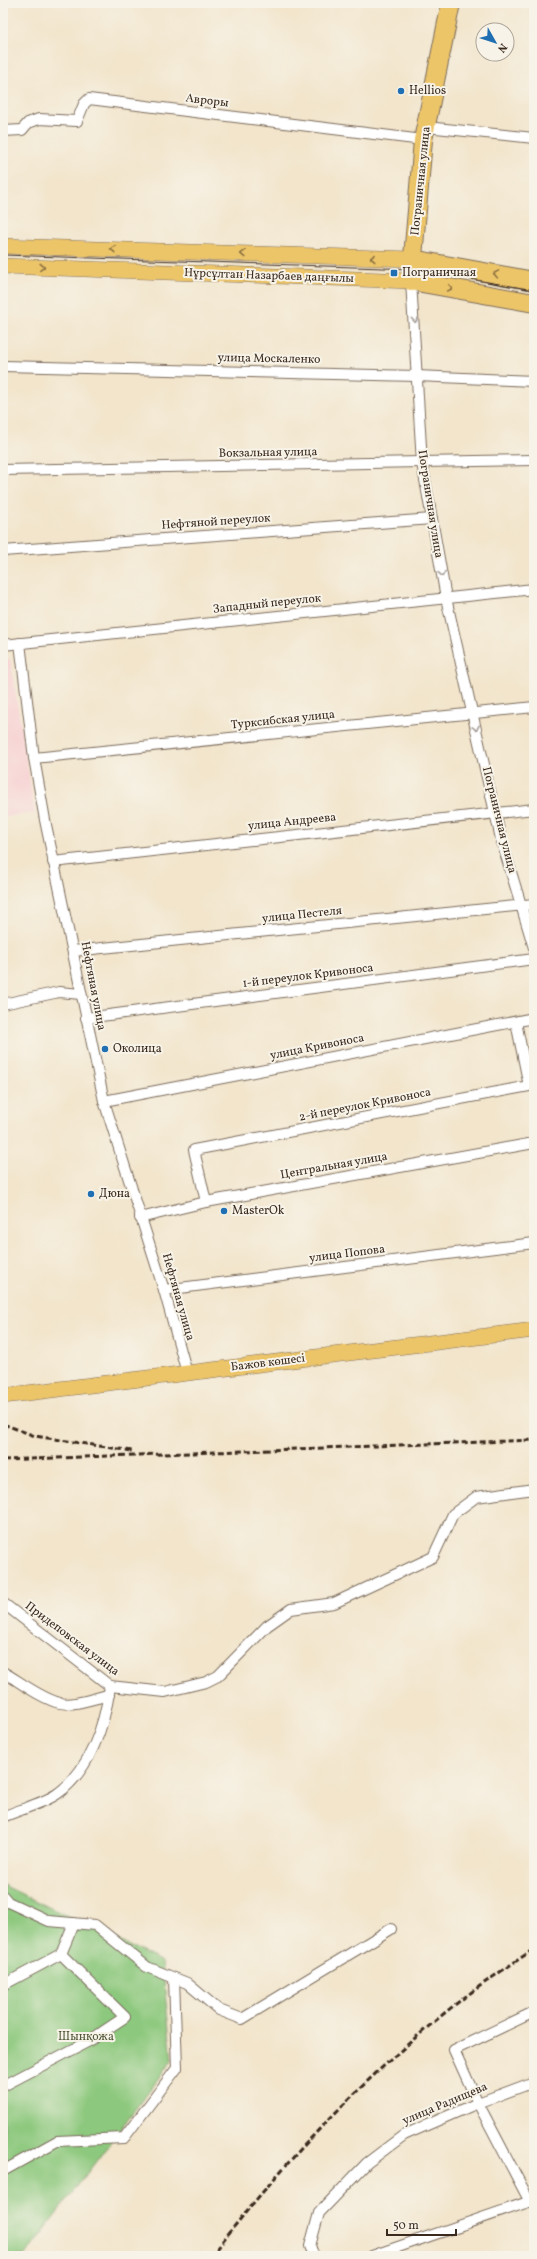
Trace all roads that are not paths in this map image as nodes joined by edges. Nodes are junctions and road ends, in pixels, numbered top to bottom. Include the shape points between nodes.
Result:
1 (451, 3) edge
2 (3, 131) edge
3 (425, 133) junction
4 (534, 138) edge
5 (3, 246) edge
6 (412, 259) junction
7 (3, 266) edge
8 (411, 281) junction
9 (534, 281) edge
10 (534, 303) edge
11 (3, 366) edge
12 (417, 376) junction
13 (534, 380) edge
14 (534, 460) edge
15 (422, 463) junction
16 (3, 470) edge
17 (432, 519) junction
18 (3, 551) edge
19 (534, 589) edge
20 (446, 598) junction
21 (20, 643) junction
22 (3, 645) edge
23 (534, 707) edge
24 (472, 713) junction
25 (34, 758) junction
26 (534, 809) edge
27 (496, 812) junction
28 (53, 862) junction
29 (534, 904) edge
30 (522, 905) junction
31 (534, 948) edge
32 (73, 951) junction
33 (534, 958) edge
34 (81, 994) junction
35 (3, 1004) edge
36 (86, 1018) junction
37 (534, 1018) edge
38 (516, 1022) junction
39 (104, 1101) junction
40 (534, 1143) edge
41 (206, 1202) junction
42 (140, 1218) junction
43 (534, 1243) edge
44 (164, 1290) junction
45 (534, 1330) edge
46 (187, 1373) junction
47 (3, 1396) edge
48 (534, 1489) edge
49 (3, 1603) edge
50 (3, 1672) edge
51 (109, 1691) junction
52 (3, 1817) edge
53 (3, 1896) edge
54 (74, 1923) junction
55 (391, 1930) dead end
56 (61, 1954) junction
57 (174, 1978) junction
58 (3, 1985) edge
59 (534, 2012) edge
60 (534, 2082) edge
61 (3, 2086) edge
62 (478, 2103) junction
63 (3, 2171) edge
64 (532, 2201) edge
65 (314, 2256) edge
66 (372, 2256) edge

1 - 3 highway, Пограничная улица
2 - 3 street, Авроры via 22,130 28,123 39,119 77,121 89,99
3 - 4 street, Авроры
3 - 6 highway, Пограничная улица
6 -> 5 main road, Нұрсұлтан Назарбаев даңғылы
6 - 8 highway, Пограничная улица
9 -> 6 highway, Нұрсұлтан Назарбаев даңғылы
7 -> 8 main road, Нұрсұлтан Назарбаев даңғылы
8 -> 10 highway, Нұрсұлтан Назарбаев даңғылы
8 -> 12 street, Пограничная улица
11 - 12 street, улица Москаленко
12 - 13 street, улица Москаленко
12 - 15 street, Пограничная улица
14 - 15 street, Вокзальная улица
15 - 16 street, Вокзальная улица
15 - 17 street, Пограничная улица
17 - 18 street, Нефтяной переулок
17 -> 20 street, Пограничная улица
19 - 20 street, Западный переулок
20 - 21 street, Западный переулок
20 - 24 street, Пограничная улица
21 - 22 street, Западный переулок
21 - 25 street, Нефтяная улица
23 - 24 street, Турксибская улица
24 - 25 street, Турксибская улица
24 -> 27 street, Пограничная улица
25 - 28 street, Нефтяная улица
26 - 27 street, улица Андреева
27 - 28 street, улица Андреева
27 - 30 street, Пограничная улица via 501,839
28 - 32 street, Нефтяная улица
29 - 30 street, улица Пестеля
30 - 31 street, Пограничная улица
30 - 32 street, улица Пестеля
32 - 34 street, Нефтяная улица
33 - 36 street, 1-й переулок Кривоноса
34 - 35 street via 59,992
34 - 36 street, Нефтяная улица
36 - 39 street, Нефтяная улица
37 - 38 street, улица Кривоноса
38 - 39 street, улица Кривоноса
38 - 41 street, 2-й переулок Кривоноса via 529,1086 194,1150
39 - 42 street, Нефтяная улица
40 - 41 street, Центральная улица
41 - 42 street, Центральная улица
42 - 44 street, Нефтяная улица
43 - 44 street, улица Попова
44 - 46 street, Нефтяная улица
45 - 46 main road, Бажов көшесі
46 - 47 main road, Бажов көшесі
48 - 51 street, Придеповская улица via 476,1497 453,1514 433,1557 334,1603 291,1609 267,1626 218,1676 206,1682 164,1692
49 - 51 street, Придеповская улица
50 - 51 street via 60,1703 72,1703
51 - 52 street via 99,1737 75,1777 56,1794
53 - 54 street via 8,1902 49,1921
54 - 56 street
54 - 57 street via 95,1925 147,1967
55 - 57 street via 242,2018 219,2010 187,1983
56 - 58 street
56 - 61 street via 125,2017 89,2041
57 - 63 street via 177,2068 124,2138 57,2141
59 - 62 street via 454,2050
60 - 62 street, улица Радищева
62 - 64 street
62 - 65 street, улица Радищева via 404,2135 367,2163 319,2213 310,2246
64 - 66 street

